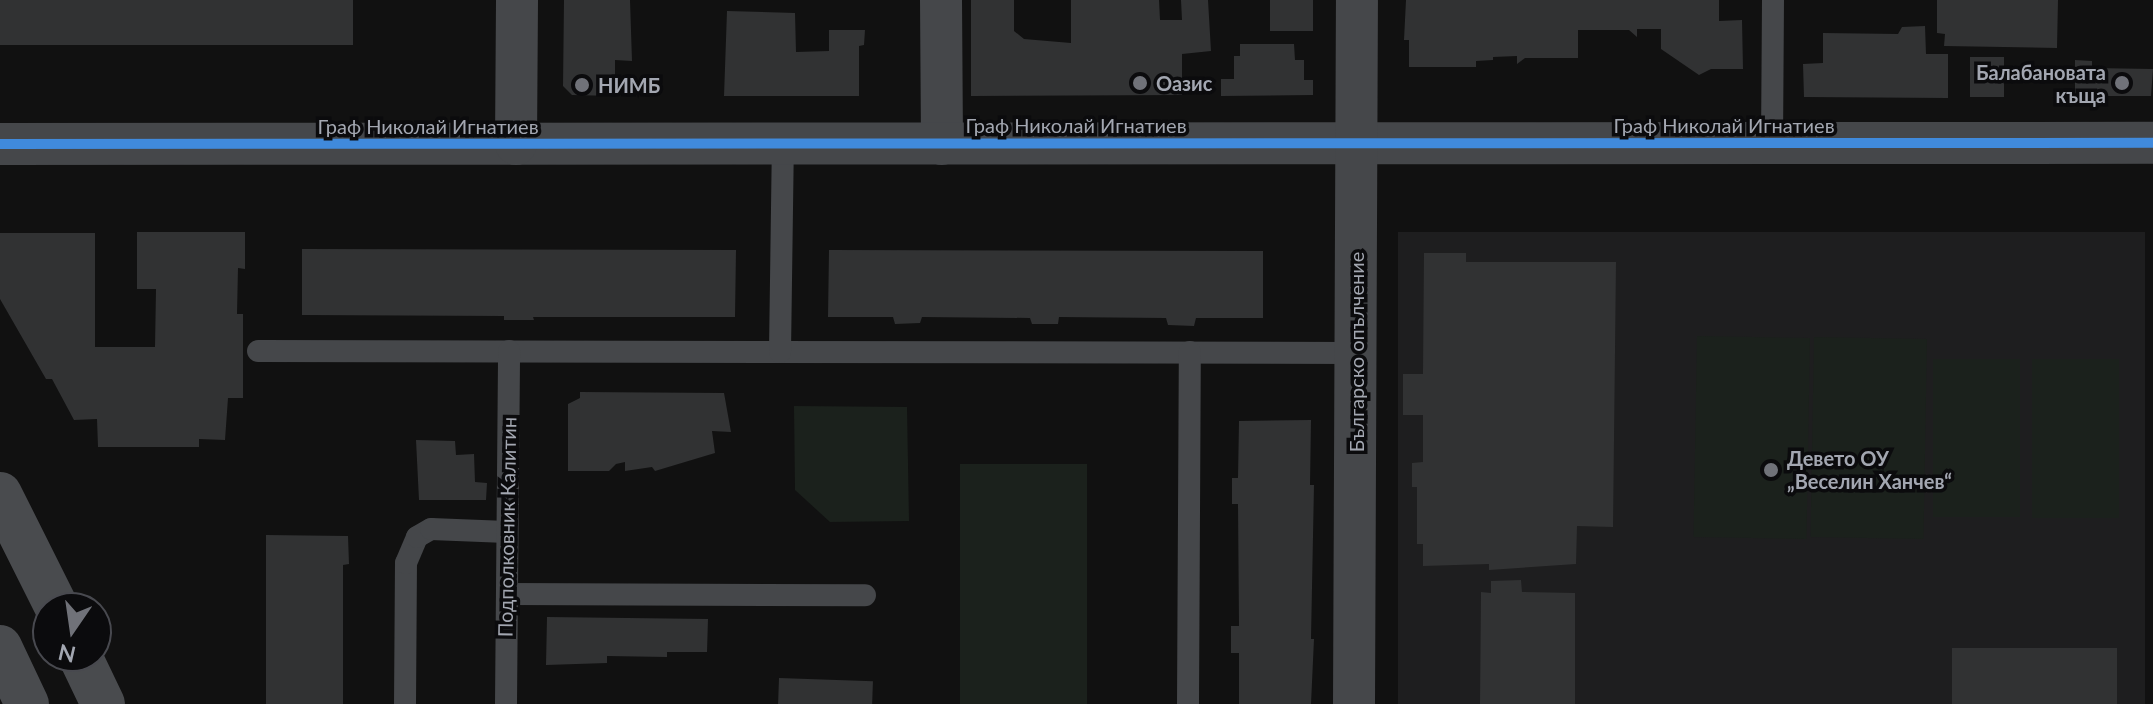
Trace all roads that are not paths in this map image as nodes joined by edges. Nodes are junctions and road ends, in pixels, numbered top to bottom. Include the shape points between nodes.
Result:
1 (517, 0) edge
2 (941, 0) edge
3 (1357, 0) edge
4 (1773, 0) edge
5 (783, 143) junction
6 (1356, 143) junction
7 (1772, 143) junction
8 (2153, 143) edge
9 (0, 144) edge
10 (516, 144) junction
11 (942, 144) junction
12 (258, 351) dead end
13 (509, 351) junction
14 (780, 352) junction
15 (1190, 352) junction
16 (1356, 353) junction
17 (0, 494) edge
18 (507, 532) junction
19 (49, 592) edge
20 (507, 594) junction
21 (865, 595) dead end
22 (0, 647) edge
23 (88, 672) edge
24 (27, 704) edge
25 (103, 704) edge
26 (405, 704) edge
27 (506, 704) edge
28 (1188, 704) edge
29 (1354, 704) edge

1 - 10 street
2 - 11 street
3 - 6 street, Българско опълчение
4 - 7 lane
5 - 10 street, Граф Николай Игнатиев
5 - 11 street, Граф Николай Игнатиев
5 - 14 lane
6 - 7 street, Граф Николай Игнатиев
6 - 11 street, Граф Николай Игнатиев
6 - 16 street, Българско опълчение
7 - 8 street, Граф Николай Игнатиев
9 - 10 street, Граф Николай Игнатиев
12 - 13 lane
13 - 14 lane
13 - 18 lane, Подполковник Калитин
14 - 15 lane
15 - 16 lane
15 - 28 lane
16 - 29 street, Българско опълчение
17 - 19 main road
18 - 20 lane, Подполковник Калитин
18 - 26 lane via 431,529 417,537 406,563
20 - 21 lane
20 - 27 lane, Подполковник Калитин
22 - 24 main road
23 - 25 main road

